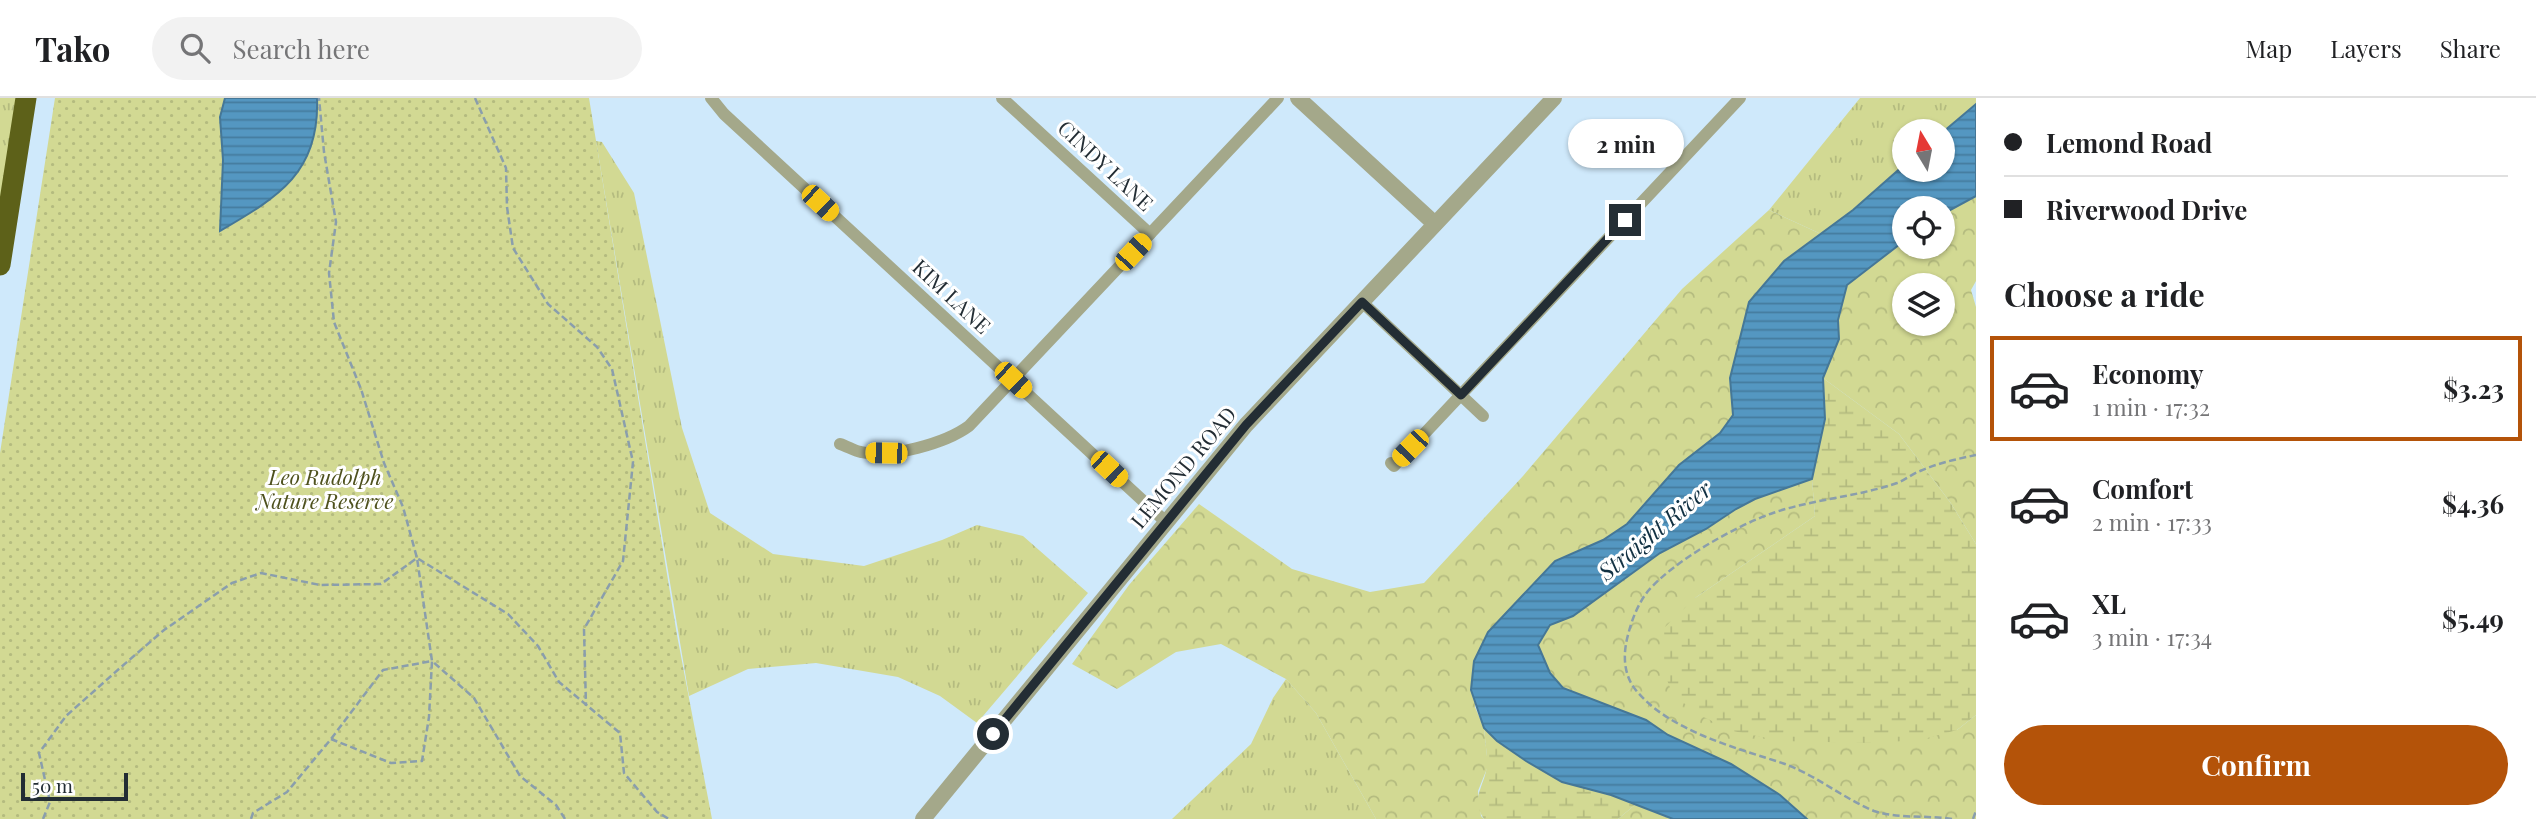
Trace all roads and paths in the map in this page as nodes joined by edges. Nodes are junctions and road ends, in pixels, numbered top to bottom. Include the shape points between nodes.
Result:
1 (26, 98) edge
2 (319, 98) edge
3 (475, 98) edge
4 (711, 98) edge
5 (1002, 98) edge
6 (1278, 98) edge
7 (1298, 98) edge
8 (1553, 98) edge
9 (1740, 98) edge
10 (1435, 224) junction
11 (1150, 234) junction
12 (0, 265) edge
13 (1362, 302) junction
14 (1013, 380) junction
15 (1461, 395) junction
16 (1483, 415) dead end
17 (840, 444) dead end
18 (1976, 455) edge
19 (1391, 463) dead end
20 (1166, 522) junction
21 (417, 558) junction
22 (432, 661) junction
23 (586, 706) junction
24 (331, 739) junction
25 (1976, 811) edge
26 (43, 819) edge
27 (251, 819) edge
28 (565, 819) edge
29 (668, 819) edge
30 (923, 819) edge
31 (1952, 819) edge
32 (1973, 819) edge

1 - 12 highway
2 - 21 path via 336,222 329,273 334,322 403,507
3 - 23 path via 506,168 513,248 548,304 597,347 612,369 633,462 623,561 584,629
4 - 14 street, KIM LANE
5 - 11 street, CINDY LANE
6 - 11 street
7 - 10 street
8 - 10 street, LEMOND ROAD
9 - 15 street
10 - 13 street, LEMOND ROAD
11 - 14 street
13 - 15 street
13 - 20 street, LEMOND ROAD via 1246,425
14 - 17 street via 969,426 937,443 886,453 862,453
14 - 20 street, KIM LANE
15 - 16 street
15 - 19 street via 1394,466
18 - 31 path via 1919,471 1897,483 1772,513 1721,538 1680,563 1648,592 1631,620 1625,649 1626,672 1635,689 1681,725 1805,771 1875,812 1901,818
20 - 30 street, LEMOND ROAD
21 - 22 path
21 - 23 path via 508,614 538,646 559,682
21 - 26 path via 381,584 320,585 261,573 221,590 164,630 66,716 39,753 50,802
22 - 24 path via 383,670
22 - 24 path via 422,761 391,763
22 - 28 path via 474,698 520,776 556,805
23 - 29 path via 621,733 624,774
24 - 27 path via 287,792 253,813
25 - 32 path

